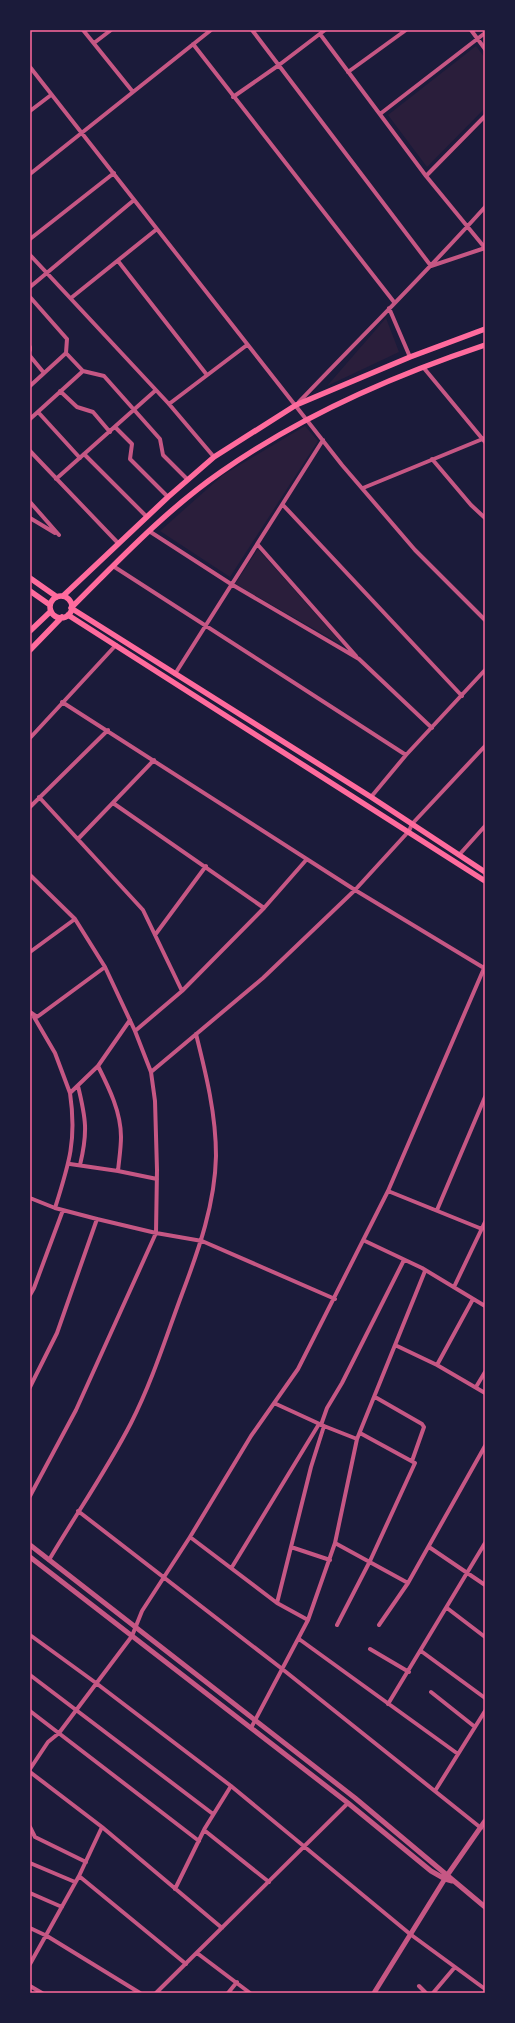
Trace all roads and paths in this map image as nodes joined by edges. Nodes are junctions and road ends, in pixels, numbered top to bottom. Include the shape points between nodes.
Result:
1 (83, 30) edge
2 (111, 30) edge
3 (211, 30) edge
4 (252, 30) edge
5 (325, 30) edge
6 (406, 30) edge
7 (471, 30) edge
8 (485, 33) edge
9 (320, 34) junction
10 (478, 39) junction
11 (94, 44) junction
12 (193, 44) junction
13 (485, 49) edge
14 (30, 66) edge
15 (279, 66) junction
16 (348, 72) junction
17 (133, 92) junction
18 (51, 95) junction
19 (233, 98) junction
20 (30, 111) edge
21 (380, 114) junction
22 (485, 116) edge
23 (82, 133) junction
24 (114, 173) junction
25 (30, 174) edge
26 (426, 176) junction
27 (134, 200) junction
28 (485, 207) edge
29 (468, 227) junction
30 (157, 229) junction
31 (30, 239) edge
32 (485, 248) edge
33 (30, 255) edge
34 (118, 261) junction
35 (431, 266) junction
36 (46, 273) junction
37 (30, 287) edge
38 (30, 297) edge
39 (71, 298) junction
40 (394, 302) junction
41 (389, 308) junction
42 (485, 329) edge
43 (247, 345) junction
44 (485, 345) edge
45 (66, 353) junction
46 (30, 356) edge
47 (410, 357) junction
48 (423, 367) junction
49 (83, 371) junction
50 (44, 373) junction
51 (207, 375) junction
52 (30, 386) edge
53 (156, 390) junction
54 (60, 392) junction
55 (169, 404) junction
56 (296, 405) junction
57 (133, 410) junction
58 (38, 412) junction
59 (30, 419) edge
60 (306, 419) junction
61 (115, 427) junction
62 (110, 432) junction
63 (323, 440) junction
64 (484, 440) edge
65 (30, 452) edge
66 (84, 454) junction
67 (214, 457) junction
68 (80, 458) junction
69 (432, 459) junction
70 (56, 479) junction
71 (187, 479) junction
72 (363, 488) junction
73 (168, 497) junction
74 (30, 502) edge
75 (283, 505) junction
76 (147, 517) junction
77 (30, 518) edge
78 (485, 518) edge
79 (149, 531) junction
80 (118, 543) junction
81 (258, 545) junction
82 (113, 566) junction
83 (30, 578) edge
84 (231, 584) junction
85 (30, 591) edge
86 (60, 597) junction
87 (50, 608) junction
88 (71, 608) junction
89 (68, 615) junction
90 (62, 618) junction
91 (485, 620) edge
92 (204, 625) junction
93 (30, 631) edge
94 (116, 645) junction
95 (30, 650) edge
96 (358, 659) junction
97 (485, 670) edge
98 (175, 674) junction
99 (462, 696) junction
100 (62, 702) junction
101 (432, 728) junction
102 (108, 730) junction
103 (30, 738) edge
104 (485, 746) edge
105 (406, 755) junction
106 (154, 760) junction
107 (39, 797) junction
108 (371, 797) junction
109 (113, 803) junction
110 (30, 807) edge
111 (412, 824) junction
112 (485, 826) edge
113 (409, 831) junction
114 (78, 839) junction
115 (459, 855) junction
116 (307, 859) junction
117 (206, 866) junction
118 (485, 872) edge
119 (30, 875) edge
120 (485, 881) edge
121 (356, 890) junction
122 (264, 908) junction
123 (75, 919) junction
124 (155, 936) junction
125 (30, 952) edge
126 (105, 967) junction
127 (485, 967) edge
128 (182, 991) junction
129 (30, 1012) edge
130 (34, 1017) junction
131 (130, 1020) junction
132 (135, 1031) junction
133 (196, 1034) junction
134 (98, 1066) junction
135 (151, 1072) junction
136 (78, 1086) junction
137 (70, 1093) junction
138 (485, 1097) edge
139 (70, 1164) junction
140 (80, 1165) junction
141 (118, 1171) junction
142 (157, 1179) junction
143 (388, 1191) junction
144 (30, 1198) edge
145 (54, 1208) junction
146 (63, 1210) junction
147 (437, 1210) junction
148 (97, 1219) junction
149 (485, 1222) edge
150 (482, 1229) junction
151 (156, 1233) junction
152 (202, 1241) junction
153 (365, 1241) junction
154 (404, 1260) junction
155 (426, 1271) junction
156 (454, 1287) junction
157 (30, 1295) edge
158 (335, 1299) junction
159 (473, 1300) junction
160 (485, 1306) edge
161 (395, 1345) junction
162 (437, 1365) junction
163 (485, 1372) edge
164 (476, 1386) junction
165 (30, 1387) edge
166 (485, 1393) edge
167 (375, 1397) junction
168 (274, 1403) junction
169 (321, 1425) junction
170 (360, 1433) junction
171 (357, 1438) junction
172 (485, 1446) edge
173 (412, 1461) junction
174 (30, 1496) edge
175 (78, 1510) junction
176 (190, 1537) junction
177 (335, 1543) junction
178 (485, 1543) edge
179 (30, 1545) edge
180 (291, 1547) junction
181 (429, 1547) junction
182 (30, 1557) edge
183 (49, 1560) junction
184 (330, 1560) junction
185 (370, 1561) junction
186 (232, 1567) junction
187 (467, 1571) junction
188 (164, 1578) junction
189 (408, 1583) junction
190 (485, 1585) edge
191 (277, 1603) junction
192 (447, 1608) junction
193 (308, 1620) junction
194 (337, 1625) dead end
195 (380, 1626) dead end
196 (135, 1628) junction
197 (30, 1635) edge
198 (132, 1636) junction
199 (485, 1637) edge
200 (299, 1638) junction
201 (370, 1649) dead end
202 (421, 1651) junction
203 (281, 1668) junction
204 (409, 1672) junction
205 (30, 1675) edge
206 (96, 1683) junction
207 (431, 1692) dead end
208 (485, 1698) edge
209 (388, 1704) junction
210 (30, 1711) edge
211 (75, 1711) junction
212 (485, 1711) edge
213 (254, 1721) junction
214 (475, 1727) junction
215 (251, 1728) junction
216 (59, 1733) junction
217 (458, 1754) junction
218 (30, 1771) edge
219 (231, 1786) junction
220 (435, 1791) junction
221 (348, 1803) junction
222 (213, 1814) junction
223 (485, 1821) edge
224 (30, 1827) edge
225 (102, 1827) junction
226 (481, 1828) junction
227 (204, 1830) junction
228 (199, 1841) junction
229 (304, 1847) junction
230 (86, 1862) junction
231 (30, 1863) edge
232 (79, 1876) junction
233 (446, 1877) junction
234 (75, 1882) junction
235 (269, 1882) junction
236 (175, 1889) junction
237 (30, 1892) edge
238 (62, 1907) junction
239 (485, 1907) edge
240 (30, 1928) edge
241 (222, 1928) junction
242 (410, 1934) junction
243 (47, 1936) junction
244 (197, 1953) junction
245 (32, 1956) edge
246 (30, 1964) edge
247 (186, 1964) junction
248 (455, 1967) junction
249 (237, 1982) junction
250 (30, 1986) edge
251 (419, 1986) dead end
252 (485, 1989) edge
253 (42, 1993) edge
254 (140, 1993) edge
255 (156, 1993) edge
256 (228, 1993) edge
257 (250, 1993) edge
258 (374, 1993) edge
259 (426, 1993) edge
260 (433, 1993) edge

1 - 11 street
2 - 11 street
3 - 12 street
4 - 15 street
5 - 9 street
6 - 16 street
7 - 10 street
8 - 10 street
9 - 15 street
9 - 16 street
10 - 13 street
10 - 21 street
11 - 17 street
12 - 17 street
12 - 19 street
14 - 18 street
15 - 19 street
15 - 35 street
16 - 21 street
17 - 23 street
18 - 20 street
18 - 23 street
19 - 40 street
21 - 26 street
22 - 26 street
23 - 24 street
23 - 25 street
24 - 27 street
24 - 31 street
26 - 29 street
27 - 30 street
27 - 36 street
28 - 29 street
29 - 32 street
29 - 35 street
30 - 34 street
30 - 43 street
32 - 35 street
33 - 36 street
34 - 39 street
34 - 51 street
35 - 40 street
36 - 37 street
36 - 39 street
38 - 45 street via 67,339
39 - 53 street
40 - 41 street
41 - 47 street
41 - 56 street
42 - 47 main road
43 - 51 street
43 - 56 street
44 - 48 main road
45 - 49 street
45 - 50 street
46 - 50 street
47 - 56 main road
48 - 60 main road
48 - 64 street
49 - 54 street
49 - 57 street via 104,376
50 - 52 street
51 - 55 street
53 - 55 street
53 - 57 street
54 - 58 street
54 - 62 street via 77,407 93,412
55 - 67 street
56 - 60 street
56 - 67 main road
57 - 61 street
57 - 71 street via 160,439 163,455
58 - 59 street
58 - 68 street
60 - 63 street
60 - 79 main road via 221,472
61 - 62 street
61 - 73 street via 132,444 130,459
62 - 66 street
63 - 72 street
63 - 75 street
64 - 69 street
65 - 70 street
66 - 68 street
66 - 76 street
67 - 71 main road
68 - 70 street
69 - 72 street
69 - 78 street
70 - 80 street
71 - 73 main road
72 - 91 street via 415,550
73 - 76 main road
74 - 77 street via 58,535
75 - 81 street
75 - 99 street
76 - 80 main road
79 - 82 main road
79 - 84 street
80 - 86 main road
81 - 84 street
81 - 96 street
82 - 88 main road
82 - 92 street
83 - 86 main road
84 - 92 street
84 - 96 street
85 - 87 main road
86 - 87 main road
86 - 88 main road via 70,602
87 - 90 main road via 55,616
87 - 93 main road
88 - 89 main road
88 - 98 main road
89 - 90 main road
89 - 94 main road
90 - 95 main road
92 - 98 street
92 - 105 street
94 - 100 street
94 - 113 main road
96 - 101 street
97 - 99 street
98 - 108 main road
99 - 101 street
100 - 102 street
100 - 103 street
101 - 105 street
102 - 106 street
102 - 107 street
104 - 111 street
105 - 108 street
106 - 109 street
106 - 116 street
107 - 110 street
107 - 114 street
108 - 111 main road
109 - 114 street
109 - 117 street
111 - 113 street
111 - 115 main road
112 - 115 street
113 - 120 main road
113 - 121 street
114 - 124 street via 143,910
115 - 118 main road
116 - 121 street
116 - 122 street
117 - 122 street
117 - 124 street
119 - 123 street
121 - 127 street
121 - 133 street via 263,978
122 - 128 street
123 - 125 street
123 - 126 street
124 - 128 street
126 - 130 street
126 - 131 street
127 - 143 street
128 - 132 street
129 - 130 street
130 - 137 street via 55,1053
131 - 132 street
131 - 134 street
132 - 135 street
133 - 135 street
133 - 152 street via 212,1100 216,1156 211,1202
134 - 136 street
134 - 141 street via 111,1093 121,1136
135 - 142 street
136 - 137 street
136 - 140 street via 85,1112 86,1133
137 - 139 street via 74,1119
138 - 147 street
139 - 140 street
139 - 145 street
140 - 141 street
141 - 142 street
142 - 151 street
143 - 147 street
143 - 153 street
144 - 145 street
145 - 146 street
146 - 148 street
146 - 157 street
147 - 150 street
148 - 151 street
148 - 165 street via 57,1333
149 - 150 street
150 - 156 street
151 - 152 street
151 - 174 street via 76,1410
152 - 158 street
152 - 175 street via 132,1422 105,1470
153 - 154 street
153 - 158 street
154 - 155 street
154 - 169 street via 327,1408
155 - 156 street
155 - 161 street
156 - 159 street
158 - 168 street via 298,1369
159 - 160 street
159 - 162 street
161 - 162 street
161 - 167 street
162 - 164 street
163 - 164 street
164 - 166 street
167 - 170 street
167 - 173 street via 424,1427
168 - 169 street
168 - 176 street
169 - 171 street
169 - 180 street
169 - 186 street
170 - 171 street
170 - 173 street
171 - 177 street
172 - 181 street
173 - 185 street via 415,1463
175 - 183 street
175 - 188 street
176 - 186 street
176 - 188 street
177 - 184 street
177 - 185 street
178 - 187 street
179 - 183 street
180 - 184 street
180 - 191 street
181 - 187 street
181 - 189 street
182 - 198 street
183 - 196 street
184 - 193 street
185 - 189 street
185 - 194 street
186 - 191 street
187 - 190 street
187 - 192 street
188 - 196 street
188 - 203 street
189 - 195 street
191 - 193 street
192 - 199 street
192 - 202 street
193 - 200 street
196 - 198 street
196 - 213 street
197 - 206 street
198 - 206 street
198 - 215 street
200 - 203 street
200 - 209 street
201 - 204 street
202 - 204 street
202 - 208 street
203 - 213 street
203 - 220 street
204 - 209 street
205 - 211 street
206 - 211 street
206 - 219 street
207 - 214 street
209 - 217 street
210 - 216 street
211 - 216 street
211 - 222 street
212 - 214 street
213 - 215 street
213 - 233 street via 355,1798
214 - 217 street
215 - 221 street
216 - 218 street via 48,1742
216 - 228 street
217 - 220 street
218 - 225 street
219 - 222 street
219 - 229 street
220 - 226 street
221 - 229 street
221 - 233 street via 432,1872
222 - 227 street
223 - 226 street
224 - 230 street via 35,1838
225 - 230 street
225 - 236 street
226 - 233 street
227 - 228 street
227 - 235 street
228 - 236 street
229 - 235 street
229 - 242 street
230 - 232 street
231 - 234 street
232 - 234 street
232 - 247 street
233 - 239 street
233 - 242 street
234 - 238 street
235 - 241 street
236 - 241 street
237 - 238 street
238 - 243 street
240 - 243 street
241 - 244 street
242 - 248 street
242 - 258 street
243 - 245 street
243 - 254 street
244 - 247 street
244 - 249 street
245 - 246 street
247 - 255 street
248 - 252 street
248 - 260 street
249 - 256 street
249 - 257 street
250 - 253 street
251 - 259 street

